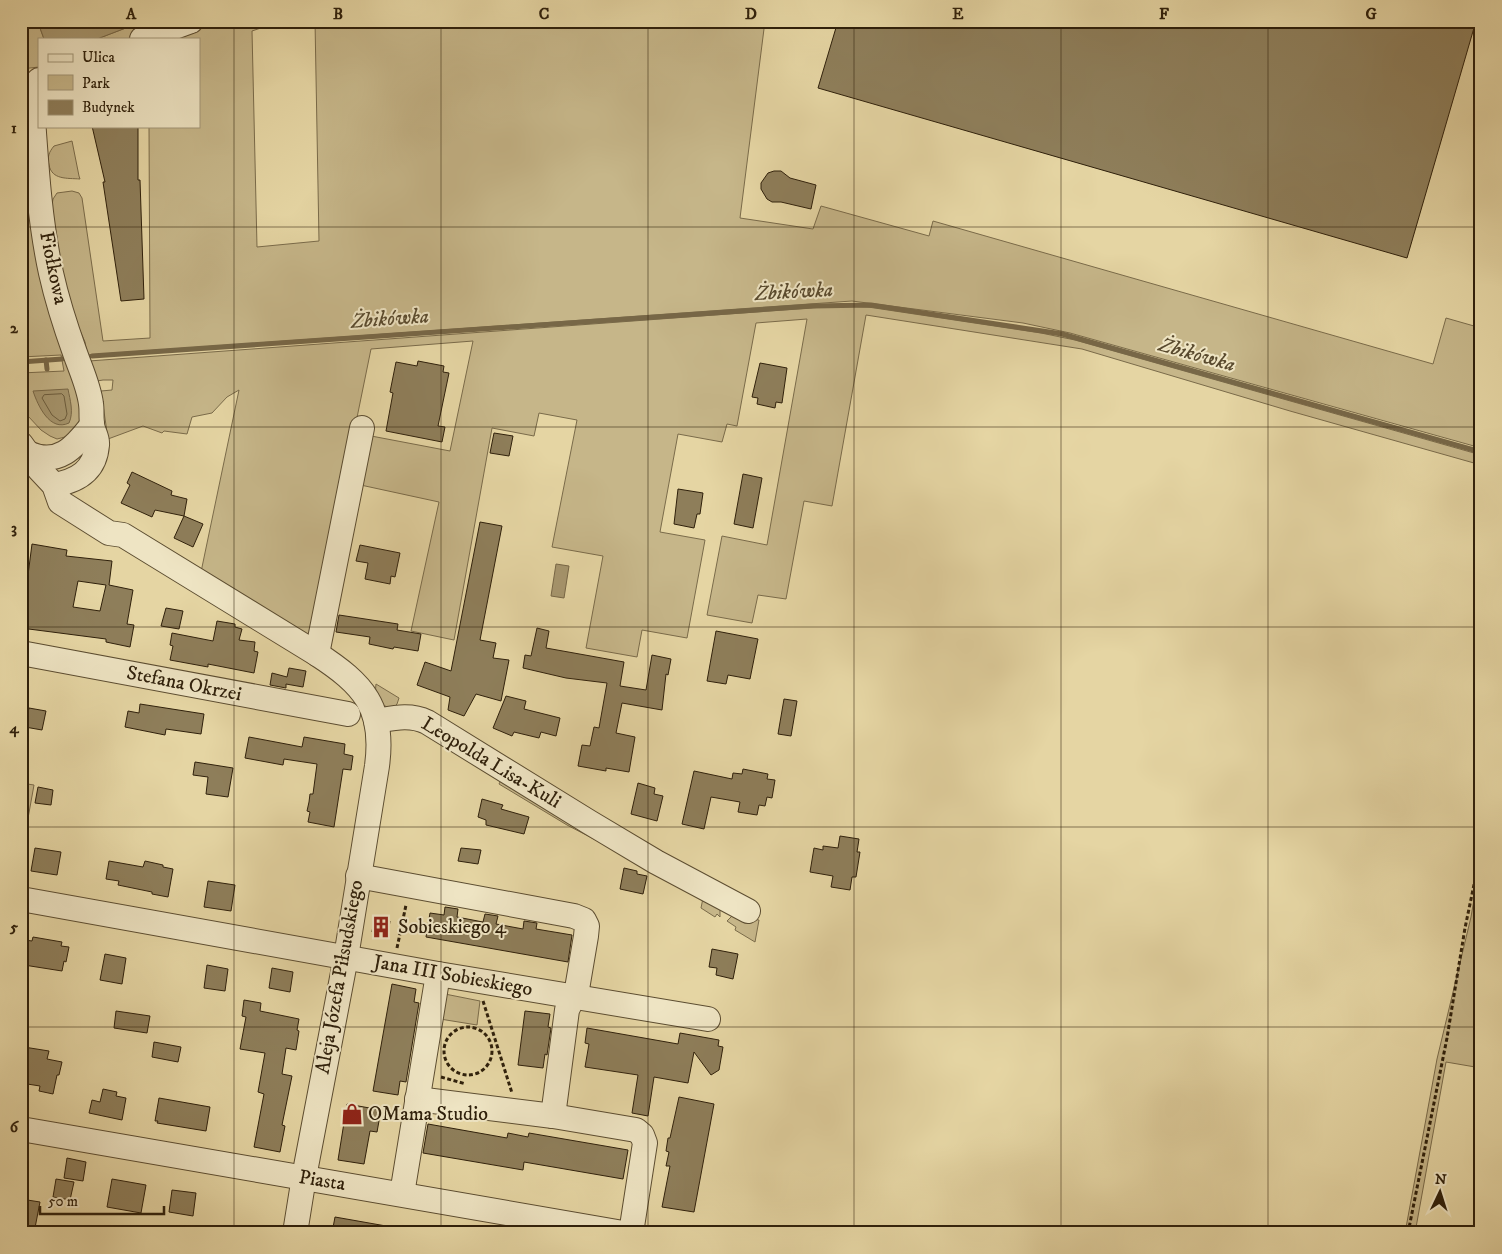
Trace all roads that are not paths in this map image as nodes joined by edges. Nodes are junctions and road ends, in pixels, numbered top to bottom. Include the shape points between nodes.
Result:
1 (191, 21) edge
2 (145, 38) edge
3 (31, 81) edge
4 (92, 425) junction
5 (362, 428) dead end
6 (24, 448) edge
7 (54, 484) junction
8 (21, 653) edge
9 (317, 654) junction
10 (348, 714) dead end
11 (376, 721) junction
12 (358, 876) junction
13 (21, 899) edge
14 (748, 911) dead end
15 (346, 957) junction
16 (438, 974) junction
17 (573, 996) junction
18 (708, 1019) dead end
19 (417, 1100) junction
20 (553, 1116) junction
21 (21, 1129) edge
22 (304, 1177) junction
23 (402, 1194) junction
24 (295, 1233) edge
25 (623, 1233) edge
26 (631, 1233) edge

1 - 2 street
3 - 4 street, Fiołkowa via 41,202 51,274 88,391
4 - 6 street via 79,442 62,455 45,458
4 - 7 street, Fiołkowa via 98,442 88,467 71,481
5 - 9 street
6 - 7 street
7 - 9 street via 60,502 109,533 123,535
8 - 10 street, Stefana Okrzei
9 - 11 street via 343,672 366,695
11 - 12 street, Aleja Józefa Piłsudskiego via 380,748
11 - 14 street, Leopolda Lisa-Kuli via 408,717 427,722 656,862
12 - 15 street, Aleja Józefa Piłsudskiego
12 - 17 street via 584,920 586,936
13 - 15 street, Jana III Sobieskiego
15 - 16 street, Jana III Sobieskiego
15 - 22 street, Aleja Józefa Piłsudskiego
16 - 17 street, Jana III Sobieskiego
16 - 19 street
17 - 18 street, Jana III Sobieskiego
17 - 20 street via 567,1010
19 - 20 street
19 - 23 street
20 - 26 street via 629,1129 642,1135 645,1144
21 - 22 street, Piasta
22 - 23 street, Piasta
22 - 24 street, Aleja Józefa Piłsudskiego
23 - 25 street, Piasta

